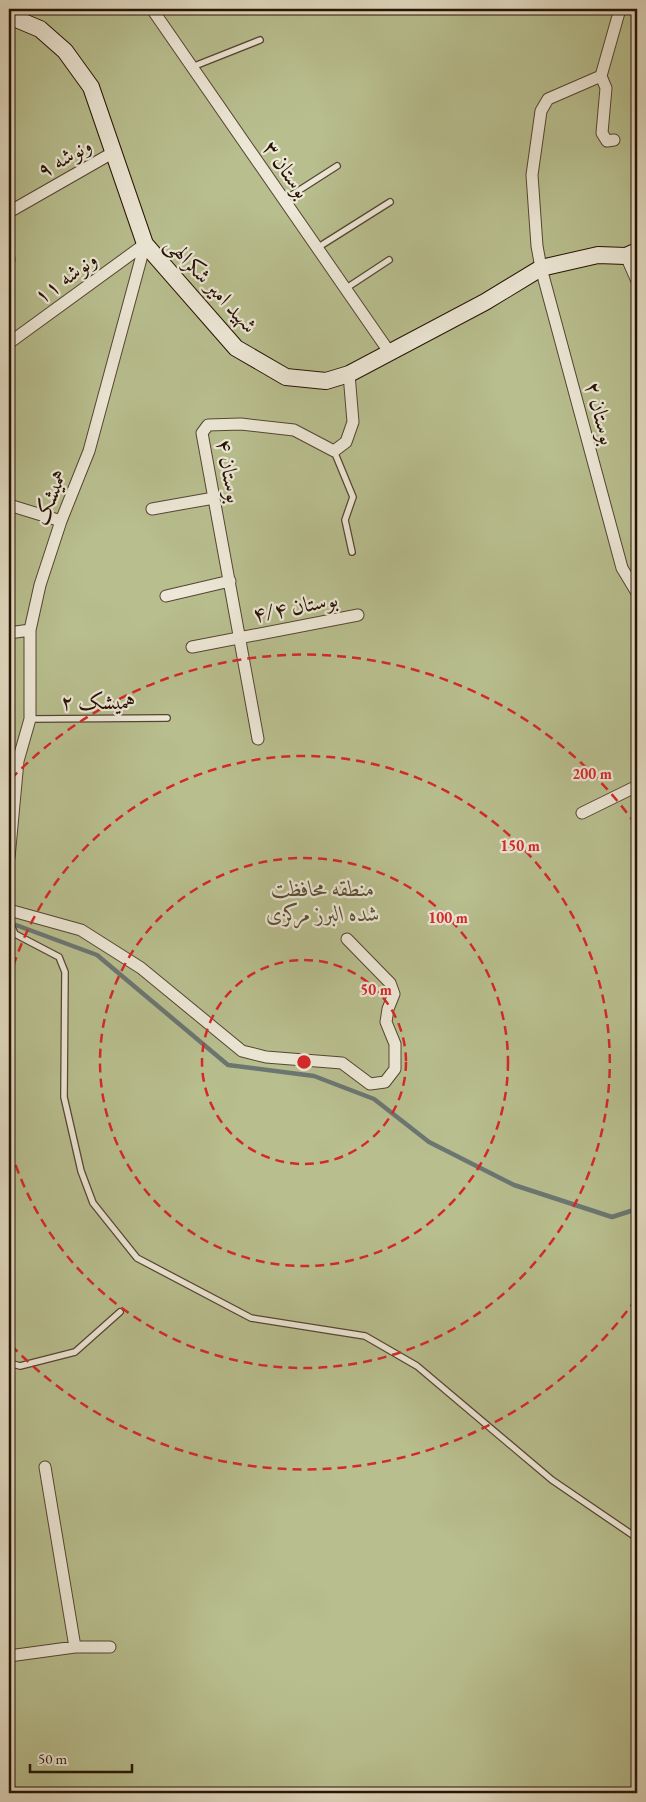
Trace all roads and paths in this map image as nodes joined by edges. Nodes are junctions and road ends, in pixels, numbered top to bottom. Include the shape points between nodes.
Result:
1 (152, 9) edge
2 (620, 9) edge
3 (9, 16) edge
4 (260, 40) dead end
5 (192, 67) junction
6 (601, 76) junction
7 (614, 140) dead end
8 (114, 152) junction
9 (337, 166) dead end
10 (284, 200) junction
11 (390, 202) dead end
12 (9, 212) edge
13 (145, 244) junction
14 (317, 248) junction
15 (632, 254) edge
16 (389, 260) dead end
17 (541, 268) junction
18 (637, 281) edge
19 (345, 288) junction
20 (9, 342) edge
21 (390, 353) junction
22 (349, 374) junction
23 (334, 451) junction
24 (214, 498) junction
25 (9, 505) edge
26 (152, 510) dead end
27 (61, 522) junction
28 (352, 552) dead end
29 (230, 580) junction
30 (637, 593) edge
31 (166, 596) dead end
32 (358, 615) dead end
33 (30, 630) junction
34 (9, 633) edge
35 (240, 637) junction
36 (192, 646) dead end
37 (167, 718) dead end
38 (30, 719) junction
39 (258, 739) dead end
40 (13, 761) edge
41 (637, 786) edge
42 (582, 813) dead end
43 (9, 858) edge
44 (9, 910) edge
45 (9, 920) edge
46 (12, 934) edge
47 (347, 940) dead end
48 (120, 1312) dead end
49 (9, 1364) edge
50 (45, 1466) dead end
51 (637, 1538) edge
52 (74, 1647) junction
53 (110, 1647) dead end
54 (9, 1656) edge

1 - 5 street, بوستان ۳
2 - 6 street
3 - 8 street, شهید امیر شکرالهی via 40,29 65,51 91,88
4 - 5 lane
5 - 10 street, بوستان ۳
6 - 7 street via 606,88 602,133 607,140
6 - 17 street, بوستان ۲ via 548,99 541,111 532,175
8 - 12 street, ونوشه ۹
8 - 13 street, شهید امیر شکرالهی
9 - 10 lane
10 - 14 street, بوستان ۳
11 - 14 lane
13 - 20 street, ونوشه ۱۱
13 - 22 street, شهید امیر شکرالهی via 236,348 286,377 326,382
13 - 27 street, همیشک via 89,451
14 - 19 street, بوستان ۳
15 - 17 street, شهید امیر شکرالهی via 598,254
15 - 18 street
16 - 19 lane
17 - 21 street, شهید امیر شکرالهی
17 - 30 street, بوستان ۲ via 622,568
19 - 21 street, بوستان ۳
21 - 22 street, شهید امیر شکرالهی
22 - 23 street via 353,422 346,442
23 - 24 street, بوستان ۴ via 294,430 208,424 202,434
23 - 28 lane via 353,497 345,520
24 - 26 street
24 - 29 street, بوستان ۴
25 - 27 street
27 - 33 street, همیشک via 40,585
29 - 31 street
29 - 35 street, بوستان ۴
32 - 35 street, بوستان ۴/۴
33 - 34 street
33 - 38 street, همیشک
35 - 36 street, بوستان ۴/۴
35 - 39 street, بوستان ۴
37 - 38 lane, همیشک ۲
38 - 40 street, همیشک
40 - 43 street, همیشک
41 - 42 street
44 - 47 street via 81,930 141,968 242,1051 266,1057 342,1064 370,1084 385,1082 396,1069 395,1044 386,1022 394,994 390,983
45 - 46 lane
46 - 51 lane via 59,957 65,972 64,1097 82,1171 93,1203 137,1258 251,1318 365,1336 417,1366 552,1480
48 - 49 lane via 75,1352 20,1366
50 - 52 street
52 - 53 street
52 - 54 street

